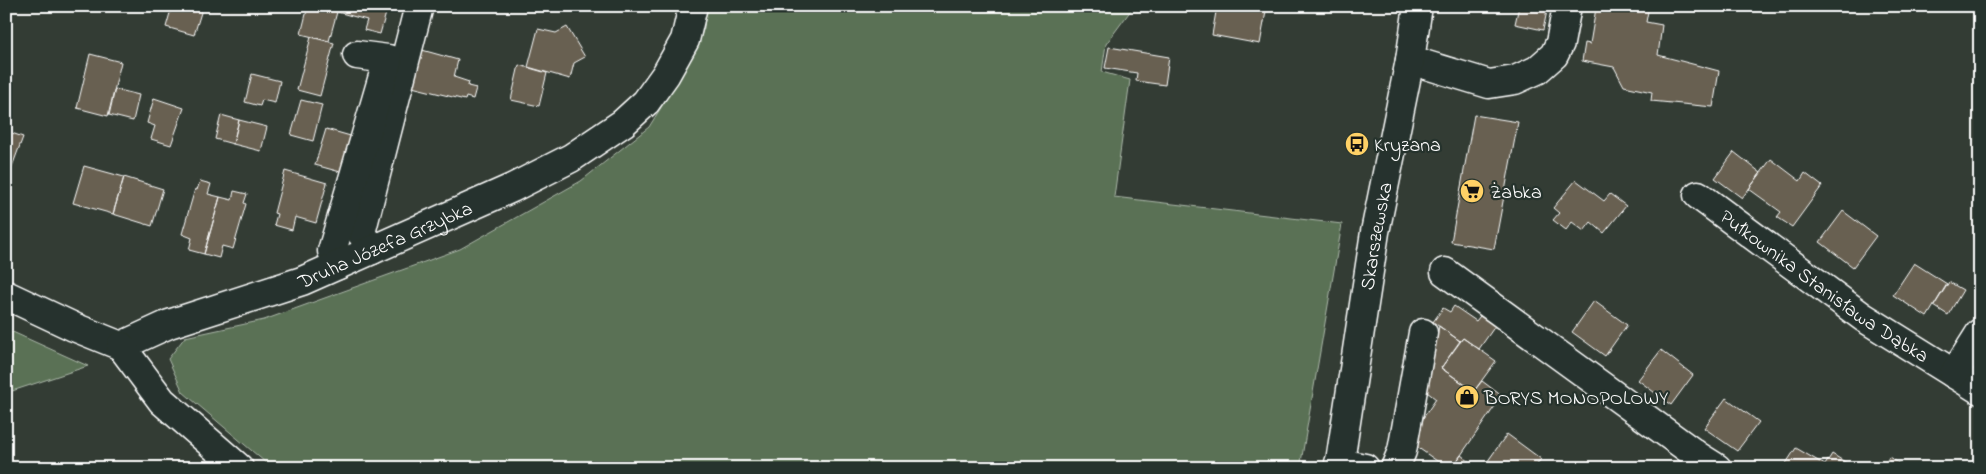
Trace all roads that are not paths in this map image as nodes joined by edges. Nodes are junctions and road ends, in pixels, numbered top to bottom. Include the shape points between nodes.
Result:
1 (419, 6) edge
2 (693, 6) edge
3 (1418, 6) edge
4 (1567, 6) edge
5 (357, 55) dead end
6 (1410, 60) junction
7 (1698, 196) dead end
8 (372, 250) junction
9 (338, 265) junction
10 (1445, 272) dead end
11 (6, 295) edge
12 (1423, 332) dead end
13 (1980, 333) edge
14 (121, 346) junction
15 (1954, 374) junction
16 (1980, 390) edge
17 (1348, 466) edge
18 (239, 468) edge
19 (1395, 468) edge
20 (1717, 468) edge

1 - 8 street via 361,233
2 - 8 street, Druha Józefa Grzybka via 685,40 666,74 646,102 623,123 571,158 512,188
3 - 6 street, Skarszewska
4 - 6 street via 1560,43 1554,56 1538,70 1514,80 1489,84
5 - 9 street via 388,59 332,251
6 - 17 street, Skarszewska via 1374,232
7 - 15 street, Pułkownika Stanisława Dąbka via 1863,318
8 - 9 street, Druha Józefa Grzybka
9 - 14 street, Druha Józefa Grzybka via 169,324
10 - 20 street
11 - 14 street
12 - 19 street via 1402,451
13 - 15 street
14 - 18 street via 162,401
15 - 16 street, Pułkownika Stanisława Dąbka

